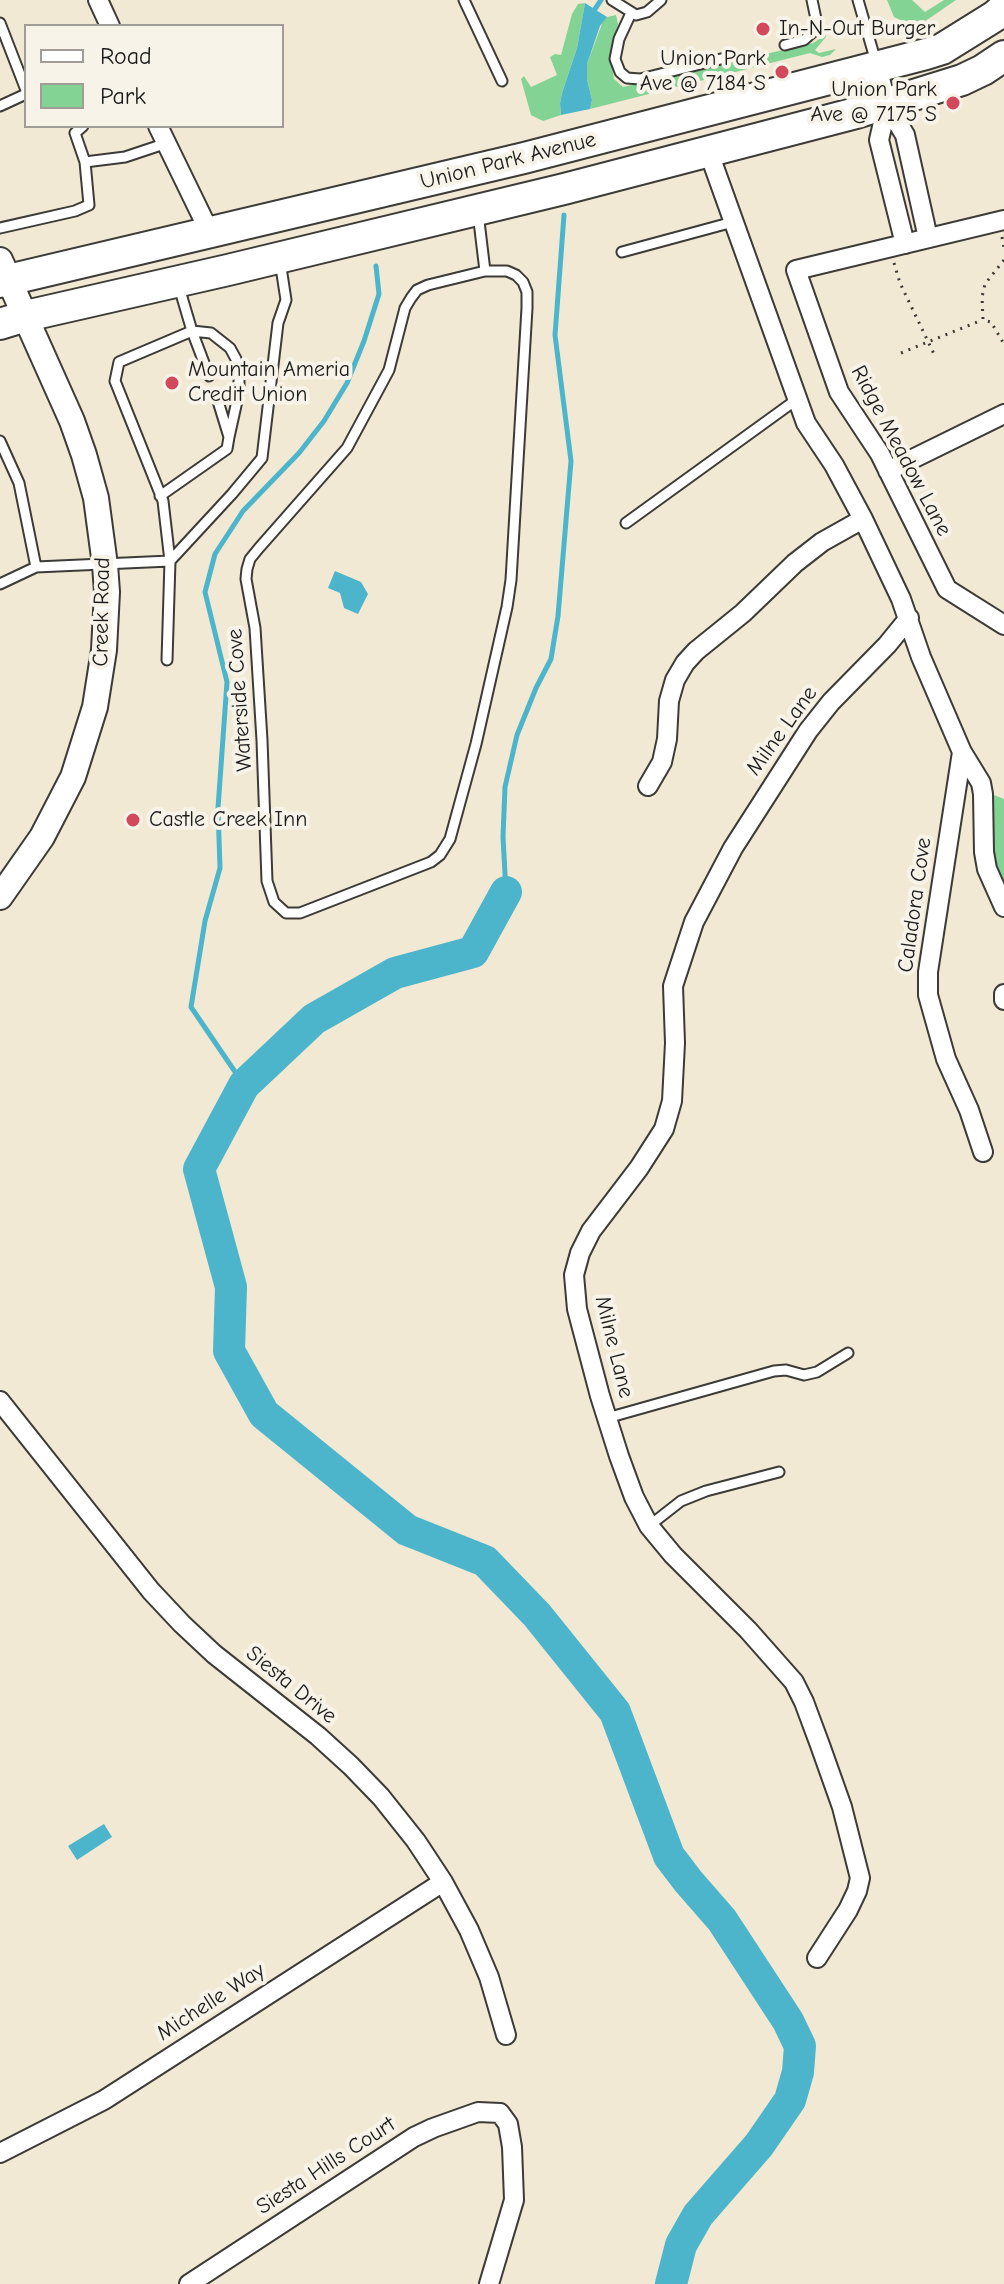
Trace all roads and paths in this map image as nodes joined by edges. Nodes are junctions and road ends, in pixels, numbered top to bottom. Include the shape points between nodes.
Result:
1 (98, 0) edge
2 (464, 0) edge
3 (612, 0) edge
4 (661, 0) edge
5 (812, 0) edge
6 (858, 0) edge
7 (1004, 8) edge
8 (626, 10) junction
9 (0, 23) edge
10 (109, 24) edge
11 (785, 45) dead end
12 (733, 56) dead end
13 (997, 62) edge
14 (877, 67) junction
15 (502, 81) dead end
16 (24, 87) edge
17 (24, 93) edge
18 (887, 105) junction
19 (0, 106) edge
20 (81, 128) edge
21 (159, 128) edge
22 (167, 143) junction
23 (572, 146) junction
24 (709, 153) junction
25 (85, 162) junction
26 (477, 210) junction
27 (1004, 220) edge
28 (733, 222) junction
29 (0, 228) edge
30 (210, 233) junction
31 (928, 238) junction
32 (898, 246) junction
33 (622, 252) dead end
34 (279, 258) junction
35 (1004, 260) edge
36 (485, 271) junction
37 (3, 274) edge
38 (178, 282) junction
39 (13, 320) edge
40 (983, 320) junction
41 (192, 331) junction
42 (929, 342) junction
43 (1004, 344) edge
44 (901, 353) dead end
45 (934, 354) dead end
46 (209, 376) dead end
47 (217, 398) dead end
48 (796, 400) junction
49 (1004, 414) edge
50 (229, 440) junction
51 (0, 441) edge
52 (888, 471) junction
53 (160, 496) junction
54 (863, 519) junction
55 (626, 523) dead end
56 (170, 561) junction
57 (105, 565) junction
58 (36, 567) junction
59 (0, 584) edge
60 (909, 618) junction
61 (1004, 625) edge
62 (167, 660) dead end
63 (962, 752) junction
64 (648, 786) dead end
65 (0, 897) edge
66 (1004, 907) edge
67 (1004, 994) edge
68 (1004, 1000) edge
69 (983, 1152) dead end
70 (848, 1353) dead end
71 (0, 1401) edge
72 (607, 1418) junction
73 (779, 1472) dead end
74 (649, 1526) junction
75 (443, 1882) junction
76 (817, 1958) dead end
77 (506, 2035) dead end
78 (0, 2153) edge
79 (189, 2284) edge
80 (489, 2284) edge

1 - 10 street
2 - 15 lane
3 - 8 lane
4 - 8 lane via 641,15
5 - 11 lane via 813,32
6 - 14 lane
7 - 14 main road, Union Park Avenue via 942,49
8 - 12 lane via 615,59 627,78
9 - 16 lane
13 - 18 main road, Union Park Avenue via 962,80
14 - 18 street
14 - 23 main road, Union Park Avenue
17 - 19 lane
18 - 24 main road, Union Park Avenue
18 - 31 street via 905,135
18 - 32 street via 879,140
20 - 25 lane via 75,133
21 - 22 street
22 - 25 lane via 133,155
22 - 30 street
23 - 26 main road via 547,170 483,187 477,192
23 - 30 main road, Union Park Avenue
24 - 26 main road, Union Park Avenue
24 - 28 street
25 - 29 lane via 87,207
26 - 34 main road, Union Park Avenue
26 - 36 lane
27 - 31 street
28 - 33 lane
28 - 48 street
30 - 37 main road, Union Park Avenue
31 - 32 street
32 - 42 path via 900,283
32 - 52 street, Ridge Meadow Lane via 796,270 839,392
34 - 38 main road, Union Park Avenue
34 - 56 lane via 286,300 278,323 262,458
35 - 40 path via 985,284
36 - 36 lane, Waterside Cove via 516,275 527,292 514,533 507,607 450,839 431,862 300,913 286,913 274,902 267,881 261,714 246,579 250,559 347,448 389,370 405,308 417,290
37 - 39 street, Creek Road
38 - 39 main road, Union Park Avenue
38 - 41 lane
39 - 57 street, Creek Road via 72,421 96,498
40 - 42 path
40 - 43 path via 991,322
41 - 46 lane
41 - 50 lane via 211,333 236,359 239,392
41 - 53 lane via 119,362 115,381
42 - 44 path
42 - 45 path
47 - 50 lane
48 - 54 street
48 - 55 lane
49 - 52 street
50 - 53 lane via 227,449
51 - 58 lane via 19,483
52 - 61 street, Ridge Meadow Lane via 947,589
53 - 56 lane
54 - 60 street
54 - 64 street via 795,563 685,663 669,701 662,762
56 - 57 lane
56 - 62 lane
57 - 58 lane
57 - 65 street, Creek Road via 104,650 91,721 73,777 42,837
58 - 59 lane
60 - 63 street
60 - 72 street, Milne Lane via 808,731 733,848 694,922 673,986 672,1101 664,1129 591,1231 574,1275 577,1309
63 - 66 street via 981,783 987,869
63 - 69 street, Caladora Cove via 928,995 946,1059
67 - 68 street
70 - 72 lane via 817,1372 774,1371
71 - 75 street, Siesta Drive via 151,1591 214,1654 351,1766 416,1841
72 - 74 street, Milne Lane
73 - 74 lane via 681,1501
74 - 76 street, Milne Lane via 777,1662 804,1702 842,1807 860,1878 848,1910
75 - 77 street, Siesta Drive via 489,1977
75 - 78 street, Michelle Way via 104,2100
79 - 80 street, Siesta Hills Court via 414,2137 478,2112 500,2113 512,2147 514,2200

